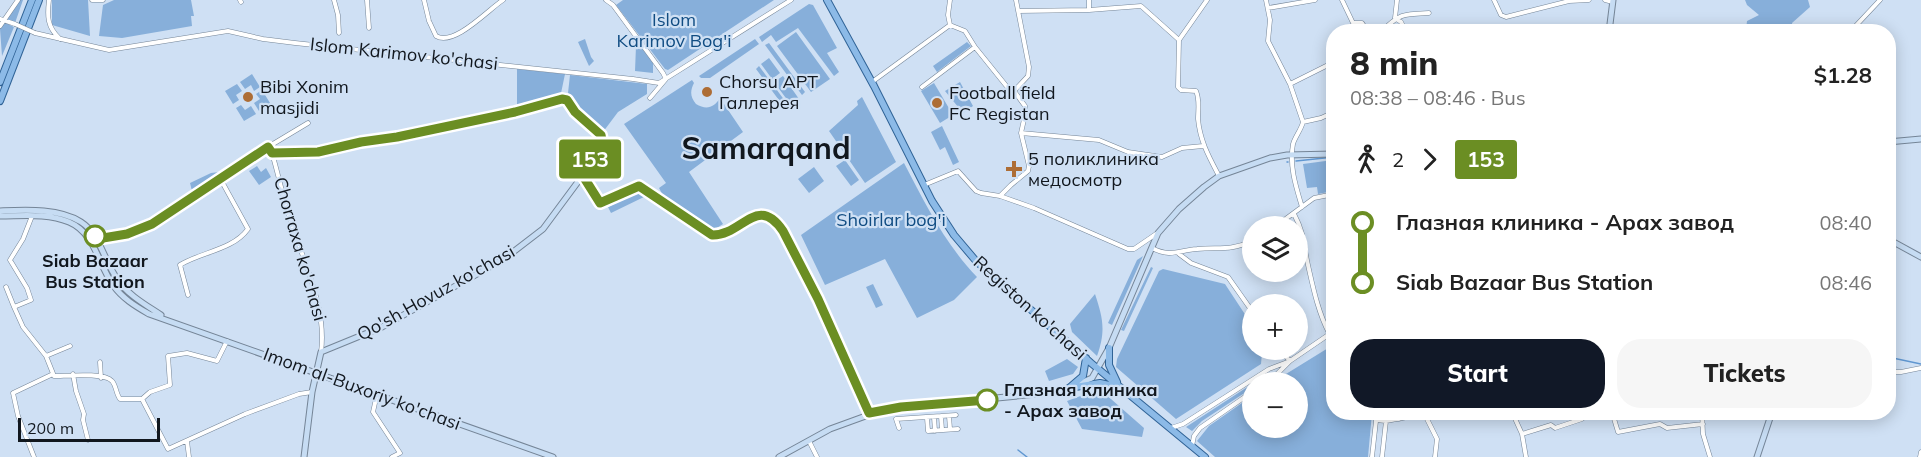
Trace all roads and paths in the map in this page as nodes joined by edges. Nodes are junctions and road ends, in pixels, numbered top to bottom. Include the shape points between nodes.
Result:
1 (18, 0) edge
2 (32, 0) edge
3 (39, 0) edge
4 (49, 0) edge
5 (101, 0) edge
6 (334, 0) edge
7 (367, 0) edge
8 (424, 0) edge
9 (503, 0) edge
10 (606, 0) edge
11 (791, 0) edge
12 (827, 0) edge
13 (950, 0) edge
14 (1016, 0) edge
15 (1089, 0) edge
16 (1207, 0) edge
17 (1266, 0) edge
18 (1315, 0) edge
19 (1342, 0) edge
20 (1396, 0) edge
21 (1494, 0) edge
22 (1589, 0) edge
23 (1605, 0) edge
24 (1880, 0) edge
25 (93, 1) edge
26 (1613, 1) edge
27 (1268, 8) junction
28 (1089, 10) junction
29 (1018, 11) junction
30 (1429, 13) dead end
31 (1395, 18) junction
32 (2, 20) edge
33 (1363, 24) edge
34 (1389, 24) edge
35 (1402, 24) edge
36 (1610, 24) edge
37 (1858, 24) edge
38 (950, 25) junction
39 (0, 26) edge
40 (369, 28) dead end
41 (339, 33) dead end
42 (61, 39) junction
43 (1179, 40) junction
44 (975, 47) junction
45 (1326, 66) edge
46 (666, 79) junction
47 (0, 82) edge
48 (872, 82) junction
49 (1290, 84) junction
50 (922, 87) dead end
51 (1014, 91) junction
52 (650, 98) dead end
53 (0, 101) edge
54 (1326, 116) edge
55 (1303, 122) junction
56 (308, 123) dead end
57 (1021, 133) junction
58 (1921, 139) edge
59 (1896, 141) edge
60 (1203, 146) junction
61 (268, 147) junction
62 (272, 153) junction
63 (1326, 154) edge
64 (1292, 155) junction
65 (583, 176) junction
66 (1220, 176) junction
67 (221, 180) junction
68 (924, 185) junction
69 (1000, 196) junction
70 (1326, 196) edge
71 (1302, 207) junction
72 (0, 211) edge
73 (15, 213) junction
74 (1294, 214) junction
75 (32, 215) junction
76 (0, 216) edge
77 (1291, 216) edge
78 (1158, 233) junction
79 (97, 239) junction
80 (1896, 243) edge
81 (1242, 245) edge
82 (1152, 248) junction
83 (1179, 254) junction
84 (1921, 257) edge
85 (6, 287) dead end
86 (188, 295) dead end
87 (134, 297) junction
88 (1242, 297) edge
89 (130, 303) junction
90 (14, 307) junction
91 (1326, 320) edge
92 (170, 321) junction
93 (1326, 336) edge
94 (227, 341) junction
95 (70, 346) dead end
96 (1109, 348) junction
97 (321, 352) junction
98 (46, 356) junction
99 (1086, 358) junction
100 (1290, 361) junction
101 (100, 362) dead end
102 (1921, 368) edge
103 (1098, 369) junction
104 (315, 372) junction
105 (1279, 372) edge
106 (1896, 372) edge
107 (53, 374) junction
108 (73, 374) junction
109 (101, 378) junction
110 (1069, 388) junction
111 (1121, 388) junction
112 (312, 392) junction
113 (377, 394) junction
114 (142, 399) junction
115 (1242, 399) edge
116 (869, 413) junction
117 (956, 415) dead end
118 (941, 416) junction
119 (949, 416) junction
120 (934, 417) junction
121 (927, 418) junction
122 (1376, 420) joint
123 (1399, 420) edge
124 (1428, 420) edge
125 (1516, 420) edge
126 (1579, 420) edge
127 (1614, 420) edge
128 (1702, 420) edge
129 (1769, 420) edge
130 (1386, 421) junction
131 (1702, 424) junction
132 (1170, 428) junction
133 (899, 429) dead end
134 (950, 429) junction
135 (957, 429) dead end
136 (935, 430) junction
137 (942, 430) junction
138 (1522, 434) junction
139 (88, 440) dead end
140 (808, 440) junction
141 (187, 441) junction
142 (1192, 446) junction
143 (1921, 452) edge
144 (34, 457) edge
145 (189, 457) edge
146 (304, 457) edge
147 (392, 457) edge
148 (554, 457) edge
149 (779, 457) edge
150 (817, 457) edge
151 (1205, 457) edge
152 (1372, 457) edge
153 (1382, 457) edge
154 (1435, 457) edge
155 (1526, 457) edge
156 (1710, 457) edge
157 (1757, 457) edge
158 (1920, 457) edge

1 - 32 street
2 - 47 main road
3 - 53 main road
4 - 42 street via 48,20
5 - 25 street
6 - 41 street
7 - 40 street
8 - 9 street via 436,36 443,39 476,22
10 - 46 street
11 - 46 street
12 - 48 main road, Registon ko'chasi
13 - 38 street
14 - 29 street
15 - 28 street
16 - 43 street
17 - 27 street
18 - 27 street
19 - 33 street via 1353,23
20 - 31 street
21 - 22 street via 1506,17 1569,1
23 - 26 street
24 - 37 street
26 - 36 main road
27 - 49 street via 1268,41
28 - 29 street
28 - 43 street via 1141,6
29 - 51 street via 1029,67 1028,76
30 - 31 street
31 - 34 street
31 - 35 street
32 - 39 street
32 - 42 street, Islom Karimov ko'chasi, bridge
38 - 44 street via 965,31
38 - 48 street
42 - 46 street, Islom Karimov ko'chasi via 115,50 228,31 295,43 659,83
43 - 60 street via 1178,87 1196,91
44 - 50 street
44 - 51 street
45 - 49 street
46 - 52 street
48 - 68 main road, Registon ko'chasi
49 - 55 street
51 - 57 street via 1026,109
54 - 55 street
55 - 64 street
56 - 61 street
57 - 60 street via 1100,140 1128,152 1162,157 1182,148
57 - 69 street via 1028,171
58 - 59 main road
60 - 66 street
61 - 62 street, Chorraxa ko'chasi
61 - 67 street
62 - 65 street, Qo'sh Hovuz ko'chasi via 318,152 562,99 601,135
62 - 97 street, Chorraxa ko'chasi via 320,314
63 - 64 main road
64 - 66 main road via 1265,159
64 - 71 street via 1294,182
65 - 97 main road, Qo'sh Hovuz ko'chasi via 543,229 504,259 382,327
65 - 116 main road via 600,203 636,186 642,187 714,235 760,215 772,217 818,299
66 - 78 main road via 1179,209
67 - 79 street via 152,224
67 - 86 street via 248,229 222,247 180,265
68 - 69 street via 958,171 976,191
68 - 99 main road, Registon ko'chasi via 954,236 976,261
69 - 78 street via 1131,250
70 - 71 street
71 - 74 street
72 - 73 main road
73 - 75 main road
73 - 76 main road
73 - 79 main road via 47,212 75,218
74 - 77 street
74 - 91 street via 1303,231 1307,262
75 - 89 main road via 69,222 86,234 114,286
75 - 90 street via 10,260 32,300
78 - 82 main road
79 - 87 main road via 114,275
80 - 84 main road
81 - 83 street
82 - 83 street
82 - 96 main road
83 - 88 street via 1191,263 1228,277
85 - 90 street
87 - 89 main road
87 - 92 main road
89 - 92 main road
90 - 98 street via 23,327
92 - 94 main road, Imom al-Buxoriy ko'chasi
93 - 100 street
94 - 104 main road, Imom al-Buxoriy ko'chasi
94 - 114 street via 217,361 187,353 168,356 170,385
95 - 98 street
96 - 103 main road
96 - 111 main road via 1110,369
97 - 104 main road
98 - 107 street
99 - 103 main road, Registon ko'chasi
99 - 110 main road via 1081,378
100 - 105 street
100 - 132 street via 1269,369 1183,424
101 - 109 street
102 - 106 street
103 - 110 main road via 1092,378
103 - 111 main road, Registon ko'chasi
104 - 112 main road
104 - 113 main road, Imom al-Buxoriy ko'chasi
107 - 108 street
107 - 144 street via 13,393
108 - 109 street
108 - 139 street
109 - 114 street via 111,380 120,399
110 - 111 main road via 1100,383
110 - 116 main road
111 - 132 main road, Registon ko'chasi
112 - 141 street via 245,414
112 - 146 main road
113 - 147 street via 373,412 400,453
113 - 148 main road, Imom al-Buxoriy ko'chasi
114 - 141 street via 167,448
115 - 142 street via 1200,428
116 - 140 main road
117 - 119 street
118 - 119 street
118 - 120 street
118 - 137 street
119 - 134 street
120 - 121 street
120 - 136 street
121 - 133 street via 896,419
121 - 136 street via 928,431
122 - 130 street
122 - 152 street
123 - 130 street
124 - 154 street via 1437,439
125 - 138 street
126 - 138 street
127 - 131 street via 1618,432 1660,424 1667,428
128 - 131 street
129 - 157 main road
130 - 153 street
131 - 156 street
132 - 142 main road, Registon ko'chasi
134 - 135 street
134 - 137 street
136 - 137 street
138 - 155 street
140 - 149 main road
140 - 150 street
141 - 145 street
142 - 151 main road, Registon ko'chasi
143 - 158 street

